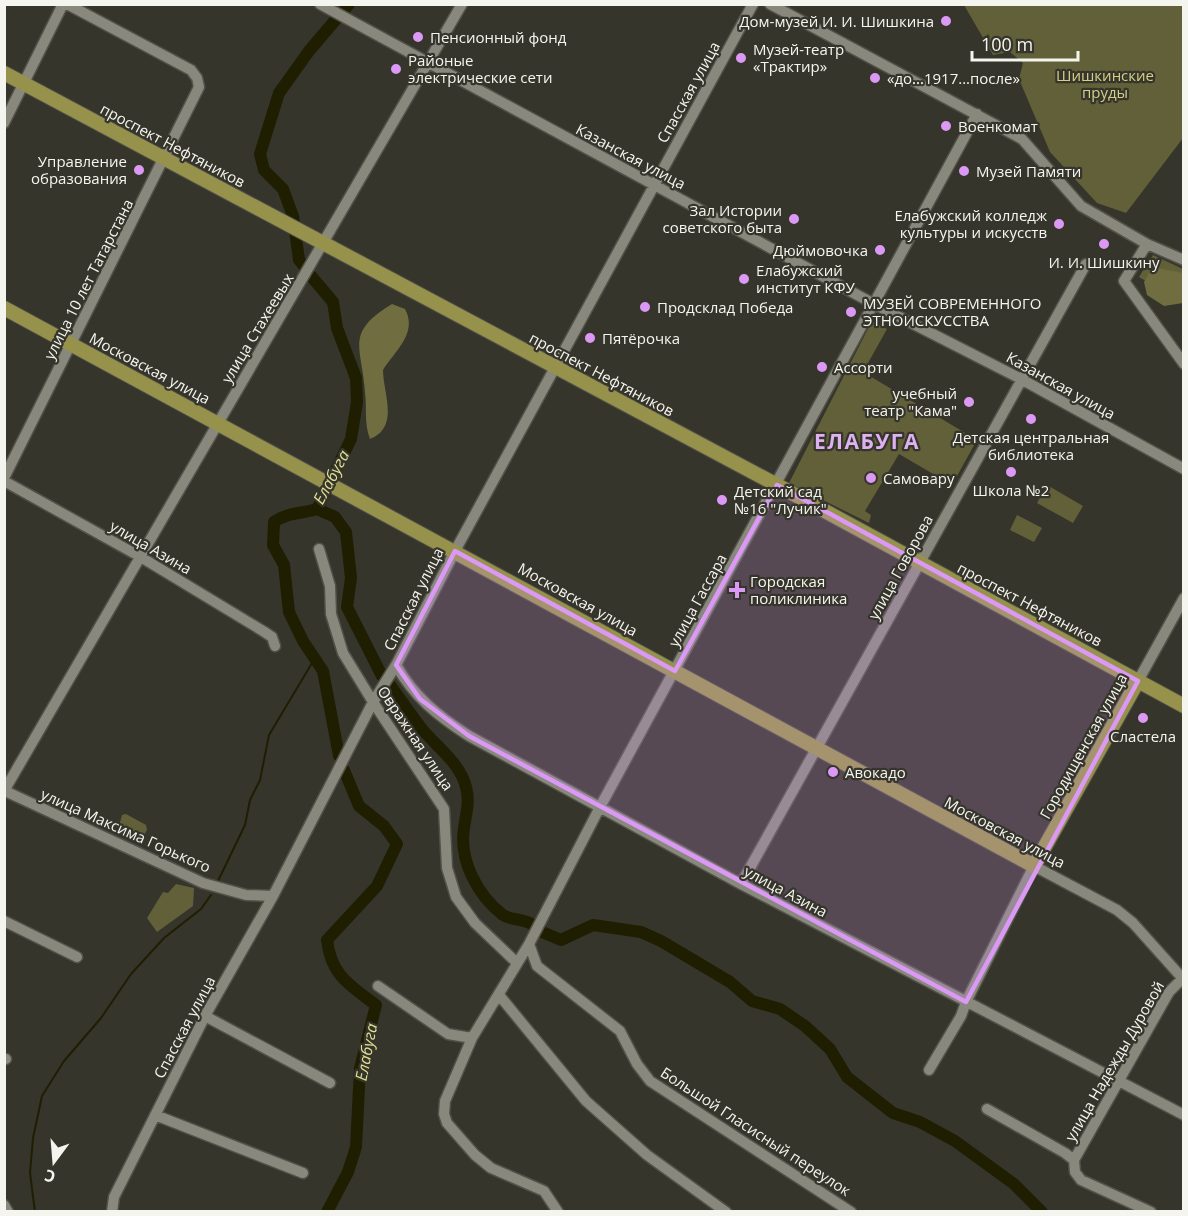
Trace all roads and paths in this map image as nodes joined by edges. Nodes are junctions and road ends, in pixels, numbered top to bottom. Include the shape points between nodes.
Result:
1 (65, 4) edge
2 (462, 4) edge
3 (753, 4) edge
4 (770, 4) edge
5 (321, 5) edge
6 (429, 65) junction
7 (4, 73) edge
8 (23, 84) junction
9 (977, 114) junction
10 (4, 123) edge
11 (164, 160) junction
12 (653, 185) junction
13 (1147, 244) junction
14 (323, 245) junction
15 (1184, 260) edge
16 (1086, 264) dead end
17 (874, 304) junction
18 (4, 308) edge
19 (71, 345) junction
20 (1184, 364) edge
21 (555, 368) junction
22 (1021, 379) junction
23 (218, 423) junction
24 (1184, 469) edge
25 (4, 480) edge
26 (777, 485) junction
27 (319, 549) dead end
28 (455, 551) junction
29 (139, 556) junction
30 (920, 563) junction
31 (1184, 598) edge
32 (275, 646) dead end
33 (396, 665) junction
34 (675, 671) junction
35 (1138, 681) junction
36 (373, 702) junction
37 (1184, 706) edge
38 (817, 749) junction
39 (5, 791) edge
40 (600, 807) junction
41 (1034, 866) junction
42 (741, 885) junction
43 (273, 896) junction
44 (4, 921) edge
45 (529, 944) junction
46 (77, 957) dead end
47 (517, 963) junction
48 (1183, 978) edge
49 (378, 986) dead end
50 (499, 995) junction
51 (966, 1002) junction
52 (206, 1016) junction
53 (472, 1038) junction
54 (929, 1070) dead end
55 (1118, 1080) junction
56 (330, 1083) dead end
57 (987, 1109) dead end
58 (155, 1115) junction
59 (1184, 1115) edge
60 (1074, 1160) junction
61 (303, 1173) dead end
62 (4, 1205) edge
63 (8, 1212) edge
64 (112, 1212) edge
65 (558, 1212) edge
66 (726, 1212) edge
67 (851, 1212) edge
68 (1151, 1212) edge

1 - 8 street
1 - 11 street, улица 10 лет Татарстана via 191,70 199,83 198,92
2 - 6 street, улица Стахеевых
3 - 12 street, Спасская улица
4 - 9 street
5 - 6 street, Казанская улица
6 - 12 street, Казанская улица
6 - 14 street, улица Стахеевых
7 - 8 main road, проспект Нефтяников
8 - 10 street
8 - 11 main road, проспект Нефтяников
9 - 13 street via 1029,145 1080,206
9 - 17 street, улица Гассара
11 - 14 main road, проспект Нефтяников
11 - 19 street, улица 10 лет Татарстана
12 - 17 street, Казанская улица
12 - 21 street, Спасская улица
13 - 15 street
13 - 20 street via 1124,281
14 - 21 main road, проспект Нефтяников
14 - 23 street, улица Стахеевых
16 - 22 street, улица Говорова
17 - 22 street, Казанская улица
17 - 26 street, улица Гассара
18 - 19 main road, Московская улица
19 - 23 main road, Московская улица
19 - 25 street, улица 10 лет Татарстана
21 - 26 main road, проспект Нефтяников
21 - 28 street, Спасская улица
22 - 24 street, Казанская улица
22 - 30 street, улица Говорова
23 - 28 main road, Московская улица
23 - 29 street, улица Стахеевых
25 - 29 street, улица Азина
26 - 30 main road, проспект Нефтяников
26 - 34 street, улица Гассара
27 - 36 street, Овражная улица via 343,653
28 - 33 street, Спасская улица
28 - 34 main road, Московская улица
29 - 32 street, улица Азина via 263,631 272,637
29 - 39 street, улица Стахеевых
30 - 35 main road, проспект Нефтяников
30 - 38 street, улица Говорова
31 - 35 street, Городищенская улица
33 - 36 street, Спасская улица
33 - 40 street, улица Азина via 406,682 440,717
34 - 38 main road, Московская улица
34 - 40 street, улица Гассара
35 - 37 main road, проспект Нефтяников
35 - 41 main road, Городищенская улица
36 - 43 street, Спасская улица
36 - 47 street, Овражная улица via 444,809 446,861 456,897 475,923
38 - 41 main road, Московская улица
38 - 42 street, улица Говорова
39 - 43 street, улица Максима Горького via 203,883 246,895
40 - 42 street, улица Азина
40 - 45 street, улица Гассара
41 - 48 street, Московская улица via 1117,910
41 - 51 street, Городищенская улица
42 - 51 street, улица Азина
43 - 52 street, Спасская улица
44 - 46 street
45 - 47 street, улица Гассара
45 - 67 street, Большой Гласисный переулок via 537,966 620,1031 650,1081
47 - 50 street, улица Гассара
48 - 55 street, улица Надежды Дуровой via 1169,992
49 - 53 street via 448,1034
50 - 53 street, улица Гассара
50 - 66 street via 586,1101 647,1155
51 - 54 street, Городищенская улица
51 - 55 street, улица Азина
52 - 56 street
52 - 58 street, Спасская улица
53 - 65 street, улица Гассара via 445,1101 447,1123 491,1168 544,1191
55 - 59 street, улица Азина
55 - 60 street, улица Надежды Дуровой
57 - 60 street
58 - 61 street
58 - 64 street, Спасская улица via 114,1197
60 - 68 street via 1081,1180
62 - 63 street

